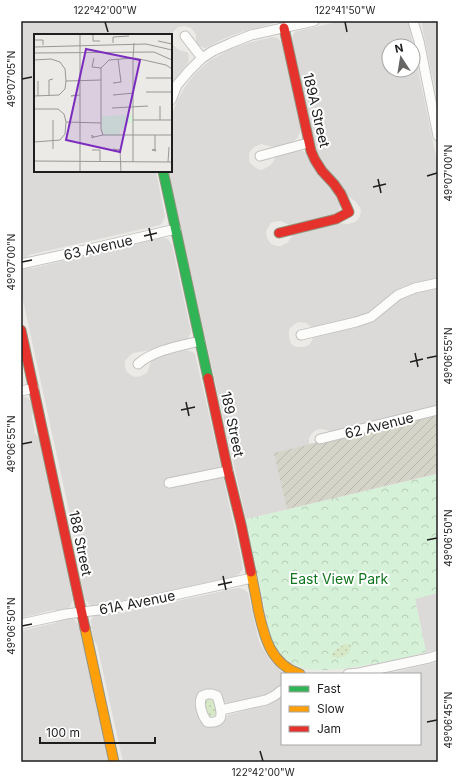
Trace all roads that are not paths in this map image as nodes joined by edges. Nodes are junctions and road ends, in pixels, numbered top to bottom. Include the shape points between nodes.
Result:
1 (314, 21) edge
2 (413, 21) edge
3 (417, 21) edge
4 (284, 28) junction
5 (185, 36) dead end
6 (417, 38) edge
7 (418, 38) edge
8 (421, 55) edge
9 (202, 58) junction
10 (172, 98) edge
11 (438, 136) edge
12 (308, 143) junction
13 (260, 156) dead end
14 (163, 172) edge
15 (176, 229) junction
16 (279, 233) dead end
17 (21, 264) edge
18 (438, 283) edge
19 (21, 330) edge
20 (301, 335) dead end
21 (200, 341) junction
22 (138, 364) dead end
23 (34, 388) junction
24 (21, 391) edge
25 (438, 410) edge
26 (320, 439) dead end
27 (228, 471) junction
28 (169, 483) dead end
29 (252, 578) junction
30 (82, 612) junction
31 (21, 624) edge
32 (438, 655) edge
33 (295, 673) edge
34 (359, 673) edge
35 (281, 691) edge
36 (221, 710) dead end
37 (114, 762) edge

1 - 4 street
2 - 6 street
3 - 7 street
4 - 9 street via 251,35
4 - 12 street, 189A Street
5 - 9 street
8 - 11 street
9 - 10 street via 177,86
12 - 13 street
12 - 16 street, 189A Street via 315,160 341,194 349,212 336,219
14 - 15 street, 189 Street
15 - 17 street, 63 Avenue
15 - 21 street, 189 Street
18 - 20 street via 398,294 371,316 356,322
19 - 23 street, 188 Street
21 - 22 street via 156,353
21 - 27 street, 189 Street
23 - 24 street
23 - 30 street, 188 Street
25 - 26 street, 62 Avenue
27 - 28 street
27 - 29 street, 189 Street
29 - 30 street, 61A Avenue via 115,608
29 - 33 street, 189 Street via 266,642 282,664
30 - 31 street, 61A Avenue
30 - 37 street, 188 Street
32 - 34 street
35 - 36 street via 266,700

